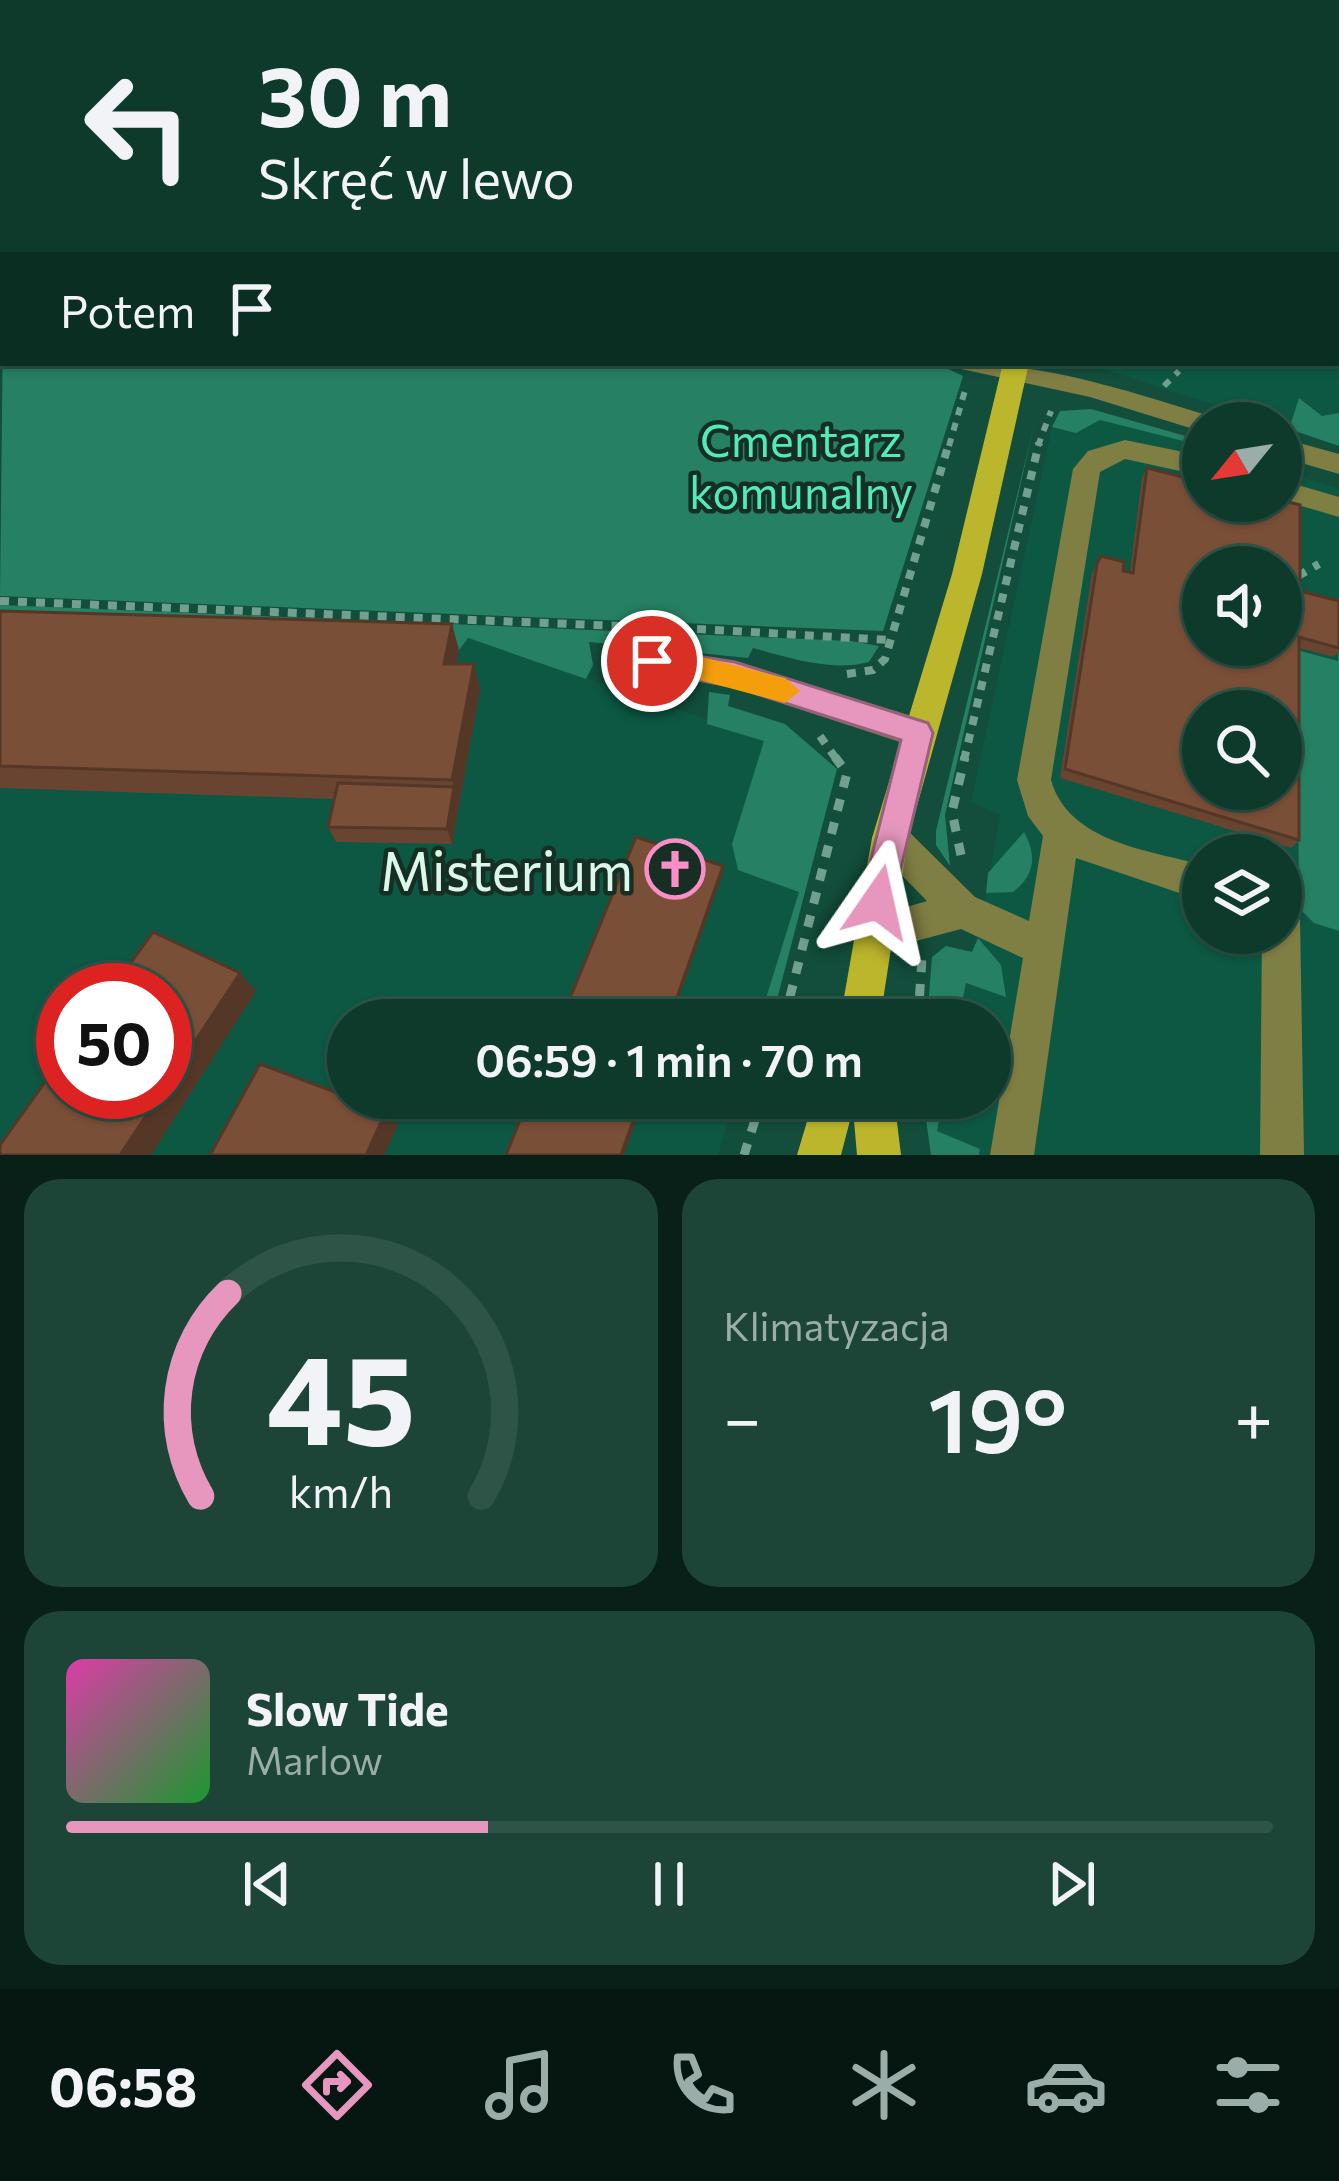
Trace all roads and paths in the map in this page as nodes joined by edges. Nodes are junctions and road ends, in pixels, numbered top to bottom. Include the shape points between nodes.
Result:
1 (1015, 367) edge
2 (1064, 406) dead end
3 (1182, 416) edge
4 (1302, 453) edge
5 (1182, 461) edge
6 (1339, 464) edge
7 (1302, 496) edge
8 (1339, 507) edge
9 (1319, 564) dead end
10 (1302, 571) edge
11 (0, 601) edge
12 (890, 640) dead end
13 (652, 661) dead end
14 (918, 733) junction
15 (1061, 836) junction
16 (890, 838) junction
17 (1182, 876) edge
18 (962, 910) junction
19 (871, 934) junction
20 (1044, 948) junction
21 (1281, 954) edge
22 (863, 999) edge
23 (919, 999) edge
24 (755, 1119) edge
25 (829, 1119) edge
26 (875, 1119) edge
27 (744, 1155) edge
28 (819, 1155) edge
29 (879, 1155) edge
30 (1012, 1155) edge
31 (1282, 1155) edge

1 - 3 street
1 - 14 main road via 967,574
2 - 18 path via 1045,416 952,812 966,886
4 - 6 street
5 - 15 street via 1124,449 1100,455 1087,469 1034,780 1035,799
7 - 8 street
9 - 10 path
11 - 12 path
13 - 14 street via 735,675
14 - 16 main road
15 - 17 street
15 - 20 street
16 - 18 street
16 - 19 main road
18 - 19 street
18 - 20 street
18 - 23 path via 957,939 940,939 922,955
19 - 22 main road
20 - 30 street
21 - 31 street
24 - 27 path
25 - 28 main road
26 - 29 main road

